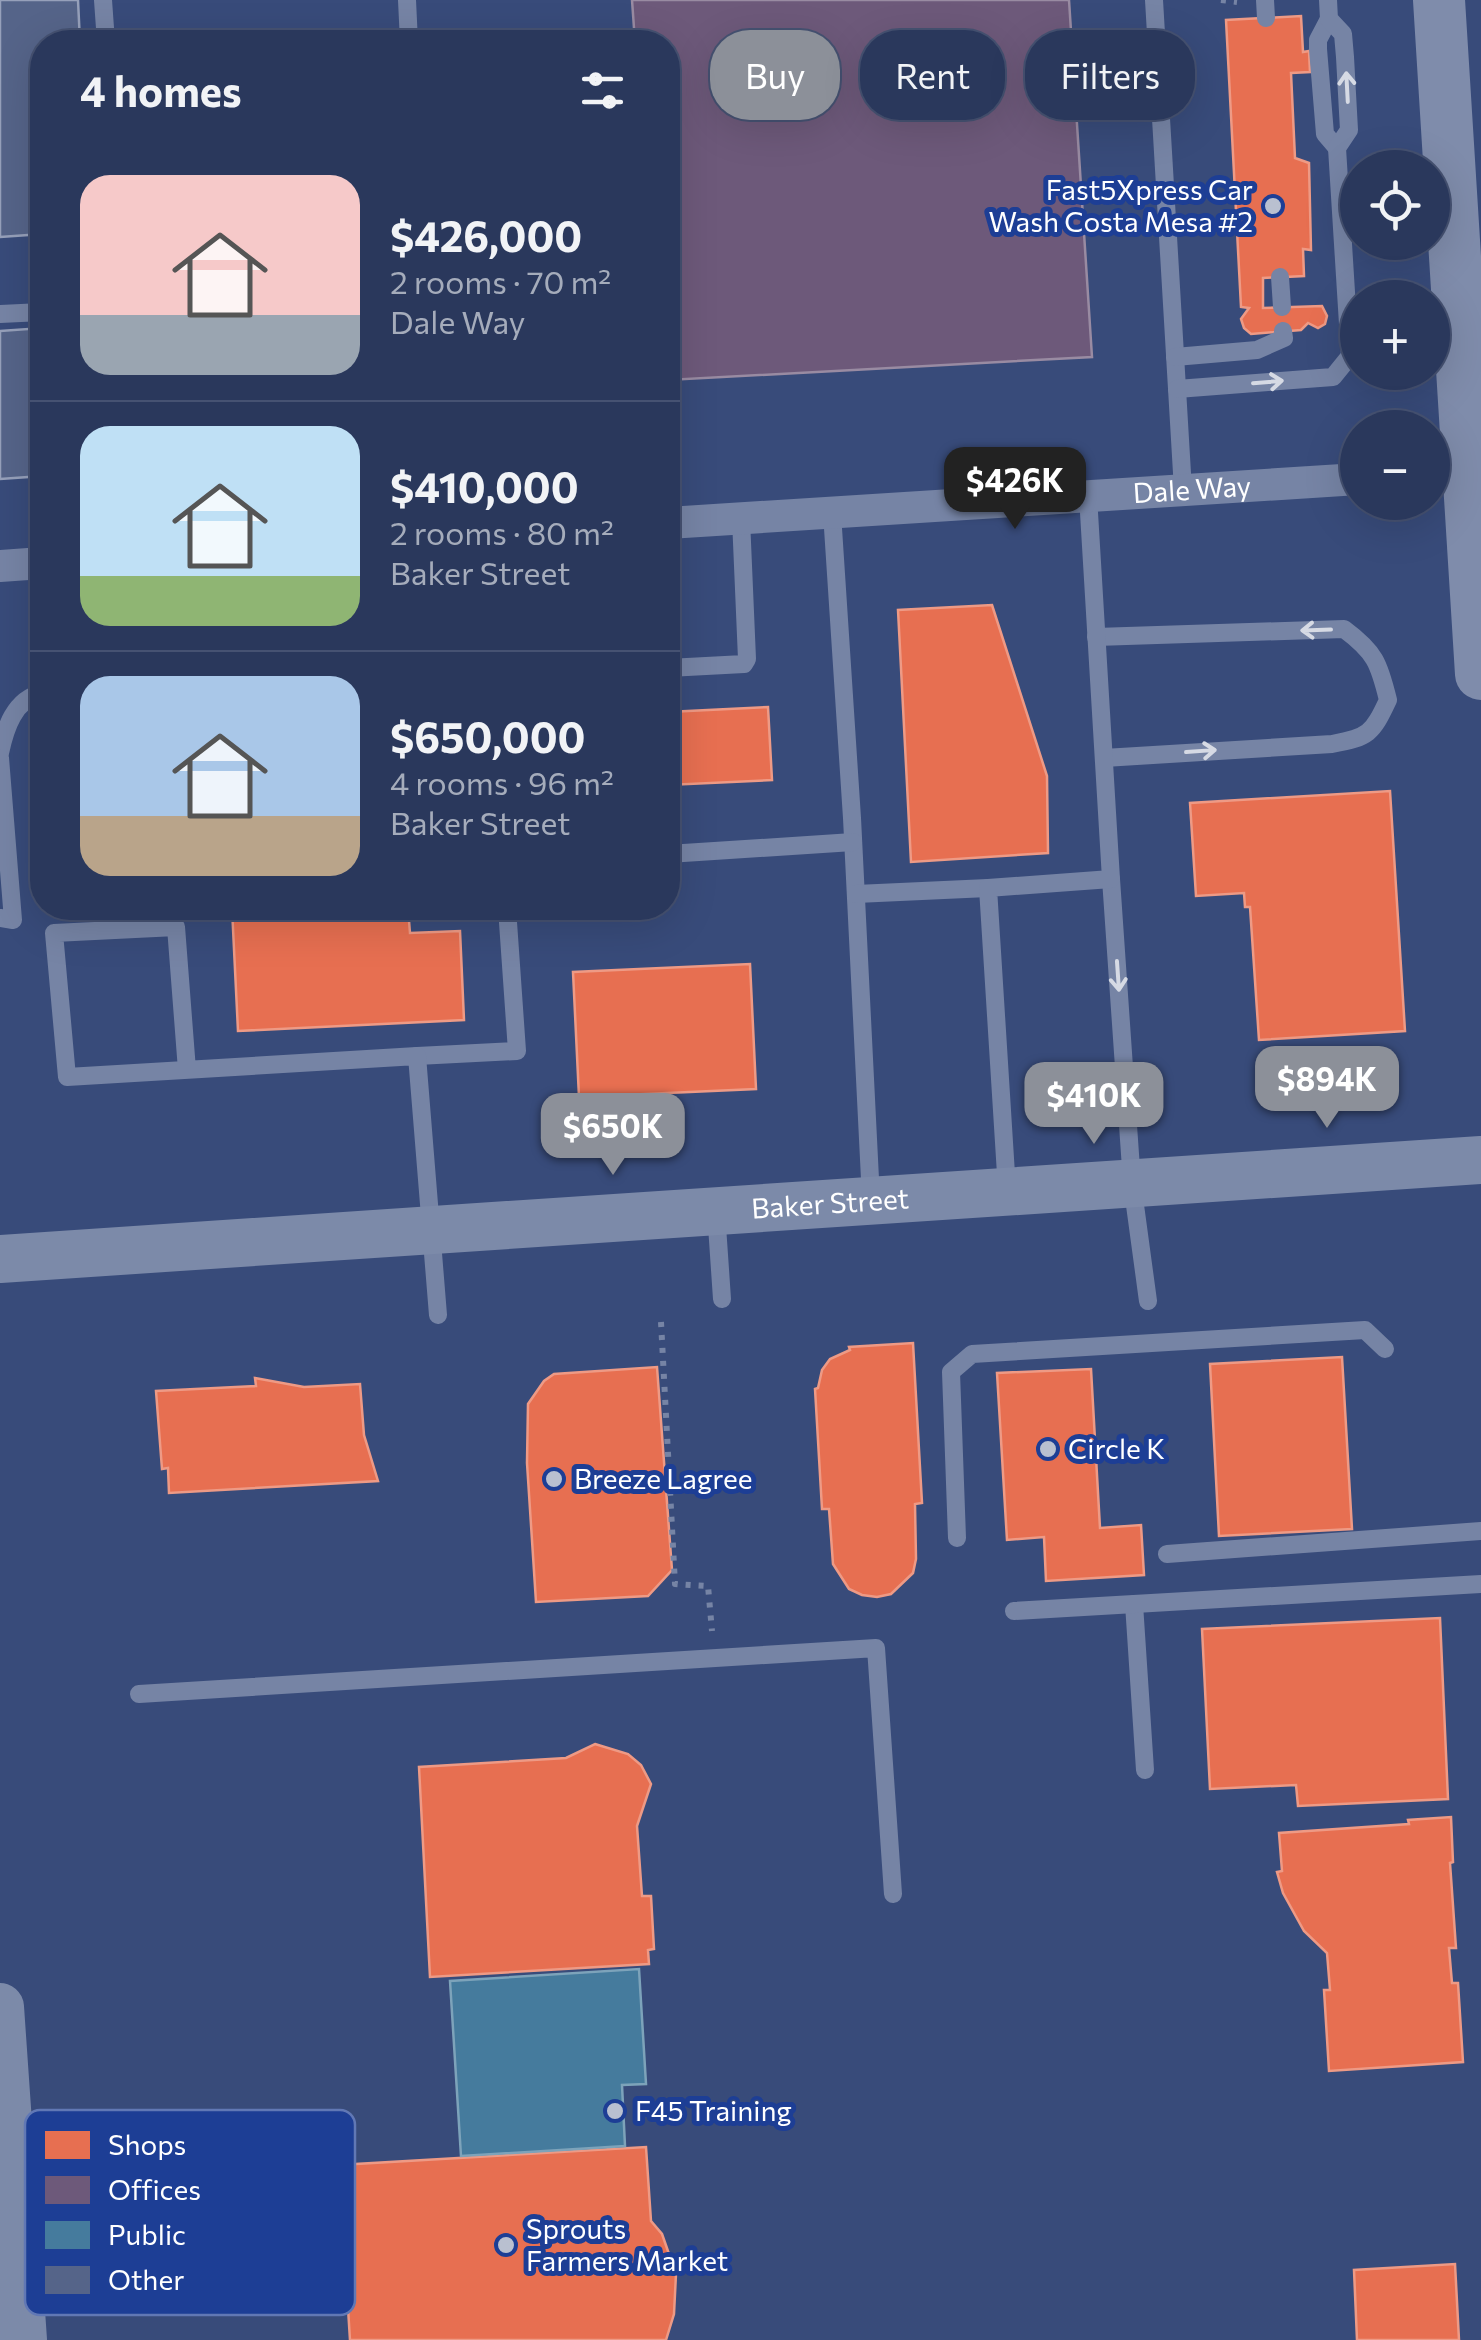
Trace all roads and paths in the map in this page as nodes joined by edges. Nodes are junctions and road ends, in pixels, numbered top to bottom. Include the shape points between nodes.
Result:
1 (103, 0) edge
2 (407, 0) edge
3 (1154, 0) edge
4 (1328, 0) edge
5 (1439, 0) edge
6 (1329, 20) junction
7 (105, 30) edge
8 (408, 30) edge
9 (1337, 148) junction
10 (1280, 276) dead end
11 (1282, 308) dead end
12 (30, 313) edge
13 (0, 314) edge
14 (1283, 331) dead end
15 (1175, 358) junction
16 (1177, 389) junction
17 (1449, 410) edge
18 (1450, 473) edge
19 (1340, 479) edge
20 (1183, 490) junction
21 (1088, 496) junction
22 (832, 512) junction
23 (742, 519) junction
24 (680, 523) edge
25 (30, 564) edge
26 (0, 566) edge
27 (1096, 637) junction
28 (680, 667) edge
29 (1481, 674) edge
30 (30, 699) edge
31 (0, 756) edge
32 (1104, 758) junction
33 (853, 842) junction
34 (680, 853) edge
35 (1112, 879) junction
36 (988, 888) junction
37 (856, 894) junction
38 (0, 918) edge
39 (508, 920) edge
40 (417, 1056) junction
41 (188, 1070) junction
42 (1481, 1160) edge
43 (1132, 1184) junction
44 (1006, 1191) junction
45 (871, 1200) junction
46 (716, 1210) junction
47 (433, 1229) junction
48 (0, 1259) edge
49 (722, 1299) dead end
50 (1148, 1301) dead end
51 (438, 1316) dead end
52 (661, 1322) dead end
53 (1385, 1349) dead end
54 (1481, 1531) edge
55 (957, 1538) dead end
56 (1167, 1554) dead end
57 (1481, 1584) edge
58 (1134, 1604) junction
59 (1014, 1611) dead end
60 (712, 1637) dead end
61 (139, 1694) dead end
62 (1144, 1770) dead end
63 (894, 1894) dead end
64 (0, 2007) edge
65 (23, 2340) edge

1 - 7 lane
2 - 8 lane
3 - 15 lane
4 - 6 lane
5 - 17 main road
6 - 9 lane via 1318,50 1325,134
9 -> 6 lane via 1348,130 1345,56 1343,34
16 -> 9 lane via 1333,376 1350,356
10 - 11 lane
12 - 13 lane
14 - 15 lane via 1284,338 1257,350
15 - 16 lane
16 - 20 lane
18 - 29 main road
19 - 20 street, Dale Way
20 - 21 street, Dale Way
21 - 22 street, Dale Way
21 - 27 lane
22 - 23 street, Dale Way
22 - 33 lane
23 - 24 street, Dale Way
23 - 28 lane via 747,659
25 - 26 street
27 - 32 lane
32 -> 27 lane via 1363,738 1388,700 1370,648 1344,628
30 - 31 lane via 7,721
31 - 38 lane via 13,920
32 - 35 lane
33 - 34 lane
33 - 37 lane
35 - 36 lane
35 -> 43 lane
36 - 37 lane
36 - 44 lane
37 - 45 lane
39 - 40 lane via 517,1051
40 - 41 lane
40 - 47 lane
41 - 41 lane via 67,1078 54,933 176,927
42 - 43 main road, Baker Street
43 - 44 main road, Baker Street
43 - 50 lane
44 - 45 main road, Baker Street
45 - 46 main road, Baker Street
46 - 47 main road, Baker Street
46 - 49 lane
47 - 48 main road, Baker Street
47 - 51 lane
52 - 60 path via 675,1584 708,1586
53 - 55 lane via 1365,1330 972,1354 951,1372
54 - 56 lane
57 - 58 lane
58 - 59 lane
58 - 62 lane
61 - 63 lane via 876,1648
64 - 65 main road

